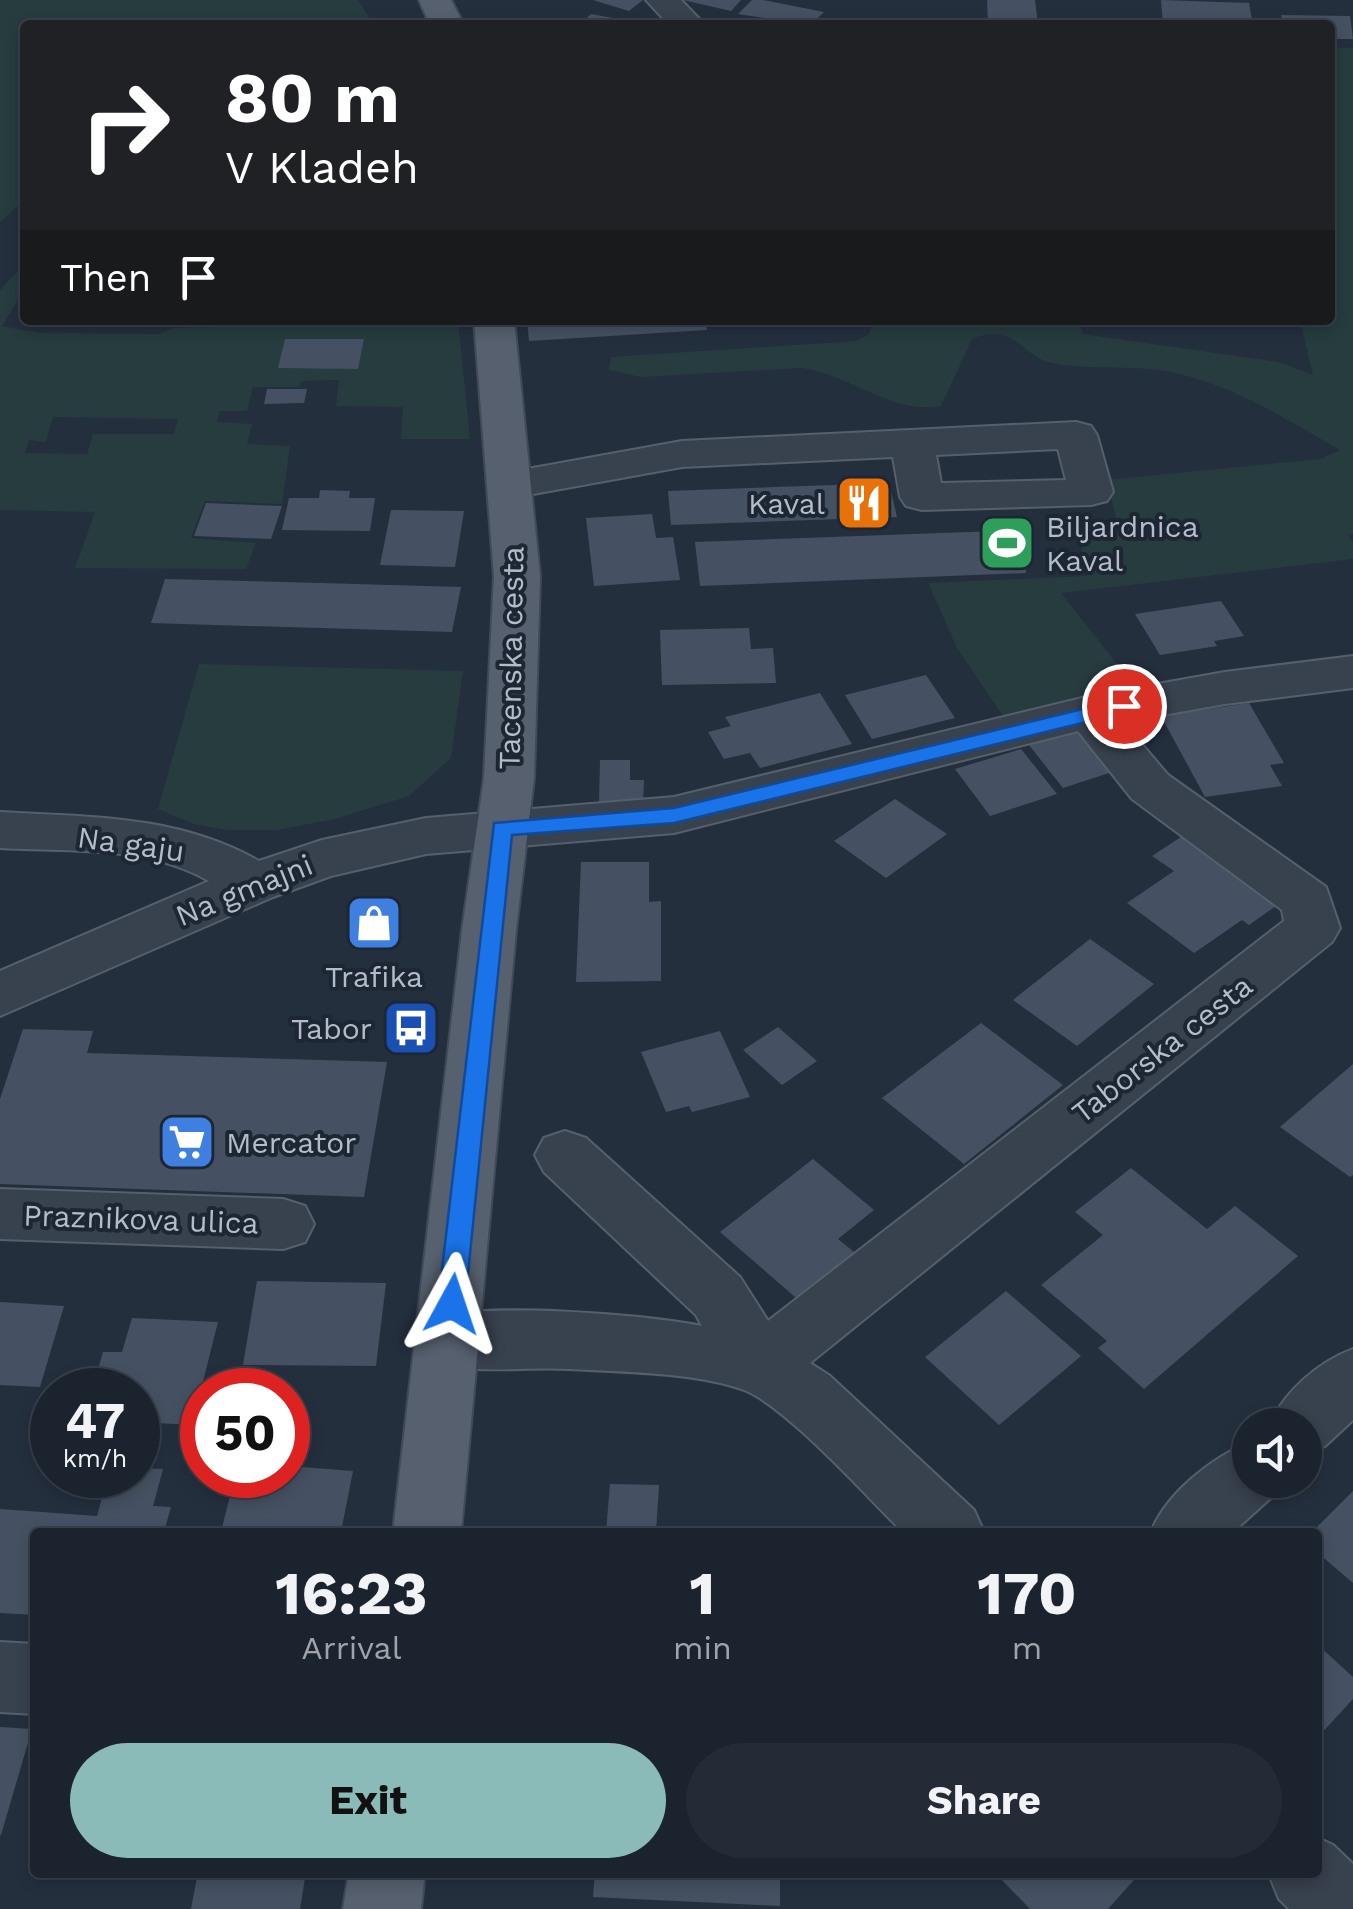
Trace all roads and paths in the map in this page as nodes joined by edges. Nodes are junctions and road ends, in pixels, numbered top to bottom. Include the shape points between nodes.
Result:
1 (662, 0) edge
2 (683, 20) edge
3 (495, 325) edge
4 (912, 443) dead end
5 (511, 484) junction
6 (1353, 672) edge
7 (1090, 712) junction
8 (502, 828) junction
9 (0, 830) edge
10 (254, 883) junction
11 (0, 995) edge
12 (566, 1154) dead end
13 (0, 1214) edge
14 (283, 1224) dead end
15 (448, 1340) junction
16 (760, 1365) junction
17 (1353, 1378) edge
18 (1320, 1408) edge
19 (1232, 1489) edge
20 (427, 1528) edge
21 (946, 1528) edge
22 (1189, 1528) edge
23 (0, 1677) edge
24 (30, 1680) edge
25 (386, 1878) edge
26 (1312, 1878) edge
27 (382, 1909) edge
28 (1344, 1909) edge

1 - 2 street
3 - 5 main road, Tacenska cesta
4 - 5 street via 682,454
5 - 8 main road, Tacenska cesta via 516,630
6 - 7 street, Na gmajni
7 - 8 street, Na gmajni via 674,815
7 - 16 street, Taborska cesta via 1150,788 1307,901 1313,928
8 - 10 street, Na gmajni via 389,843
8 - 15 main road, Tacenska cesta
9 - 10 street, Na gaju via 174,846
10 - 11 street, Na gmajni
12 - 16 street via 718,1296
13 - 14 street, Praznikova ulica
15 - 16 street via 653,1348
15 - 20 main road, Tacenska cesta
16 - 21 street via 807,1396
17 - 18 street
19 - 22 street
23 - 24 street
25 - 27 main road
26 - 28 street

